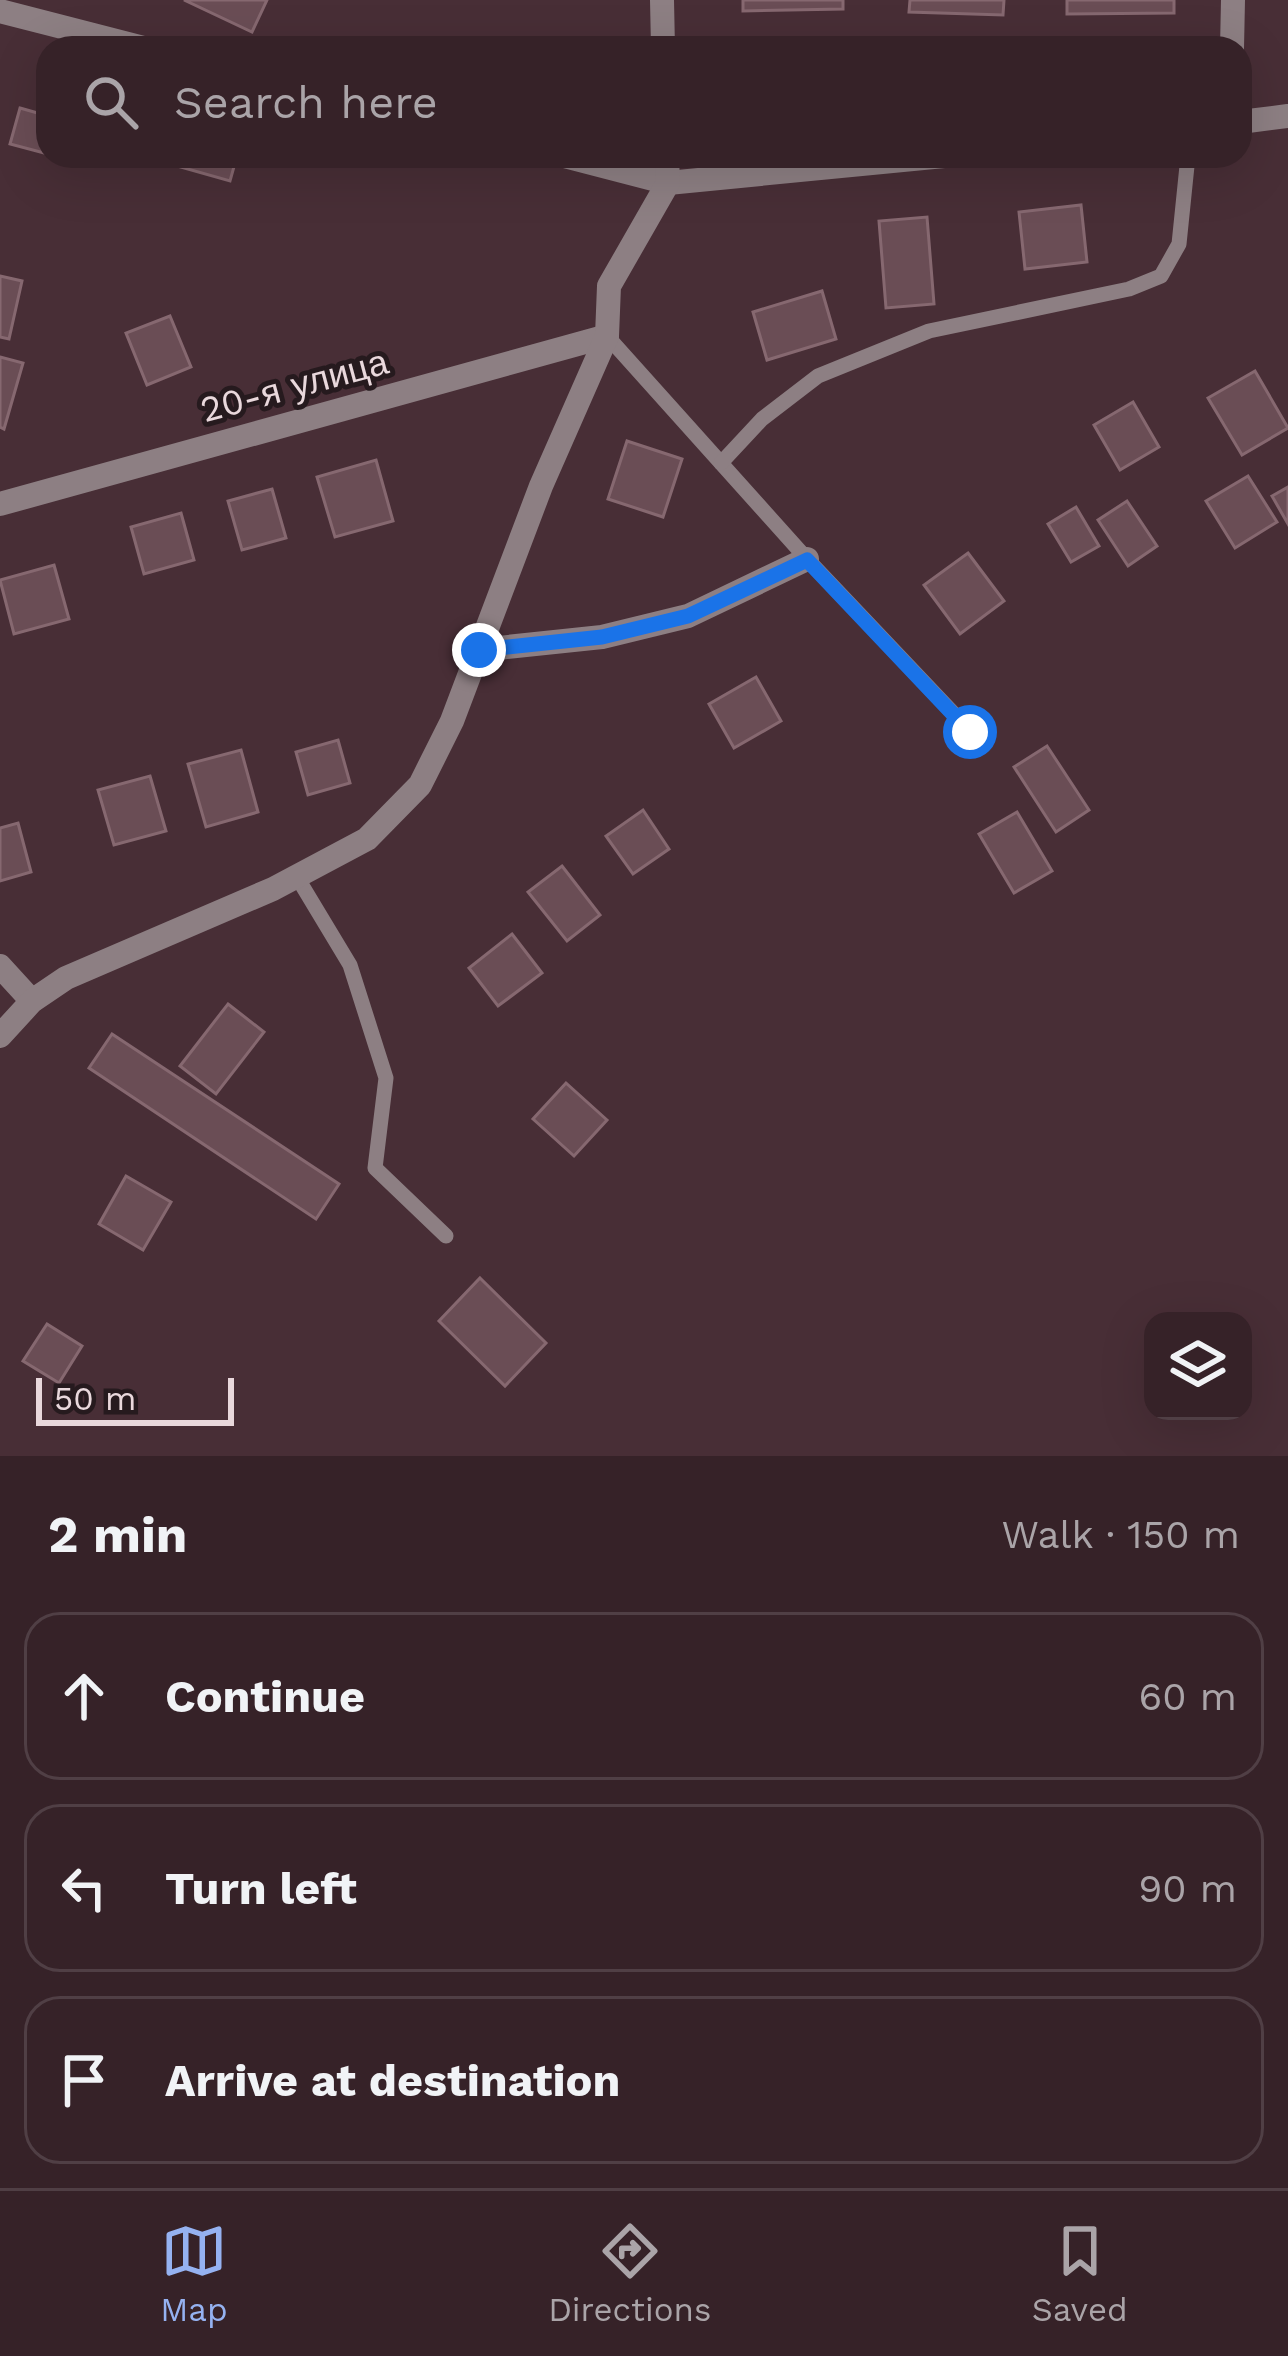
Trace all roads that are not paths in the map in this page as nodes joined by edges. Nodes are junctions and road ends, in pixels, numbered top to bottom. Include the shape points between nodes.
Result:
1 (662, 0) edge
2 (1233, 0) edge
3 (0, 11) edge
4 (97, 36) edge
5 (663, 36) edge
6 (1232, 36) edge
7 (1288, 116) edge
8 (1252, 120) edge
9 (610, 168) edge
10 (667, 168) edge
11 (821, 168) edge
12 (1188, 168) edge
13 (668, 183) junction
14 (607, 336) junction
15 (721, 463) junction
16 (0, 504) edge
17 (807, 560) junction
18 (479, 650) junction
19 (970, 732) dead end
20 (297, 877) junction
21 (0, 967) edge
22 (32, 1001) junction
23 (0, 1036) edge
24 (446, 1236) dead end

1 - 5 street
2 - 6 street
3 - 4 street
7 - 8 street
9 - 13 street
10 - 13 street
11 - 13 street
12 - 15 lane via 1179,244 1161,275 1129,289 929,331 818,376
13 - 14 street via 609,286
14 - 15 lane
14 - 16 street, 20-я улица
14 - 18 street
15 - 17 lane
17 - 18 street via 688,616 602,637
17 - 19 lane
18 - 20 street via 420,785 367,839
20 - 22 street via 108,957
20 - 24 lane via 350,965 386,1078 375,1168
21 - 22 street
22 - 23 street

